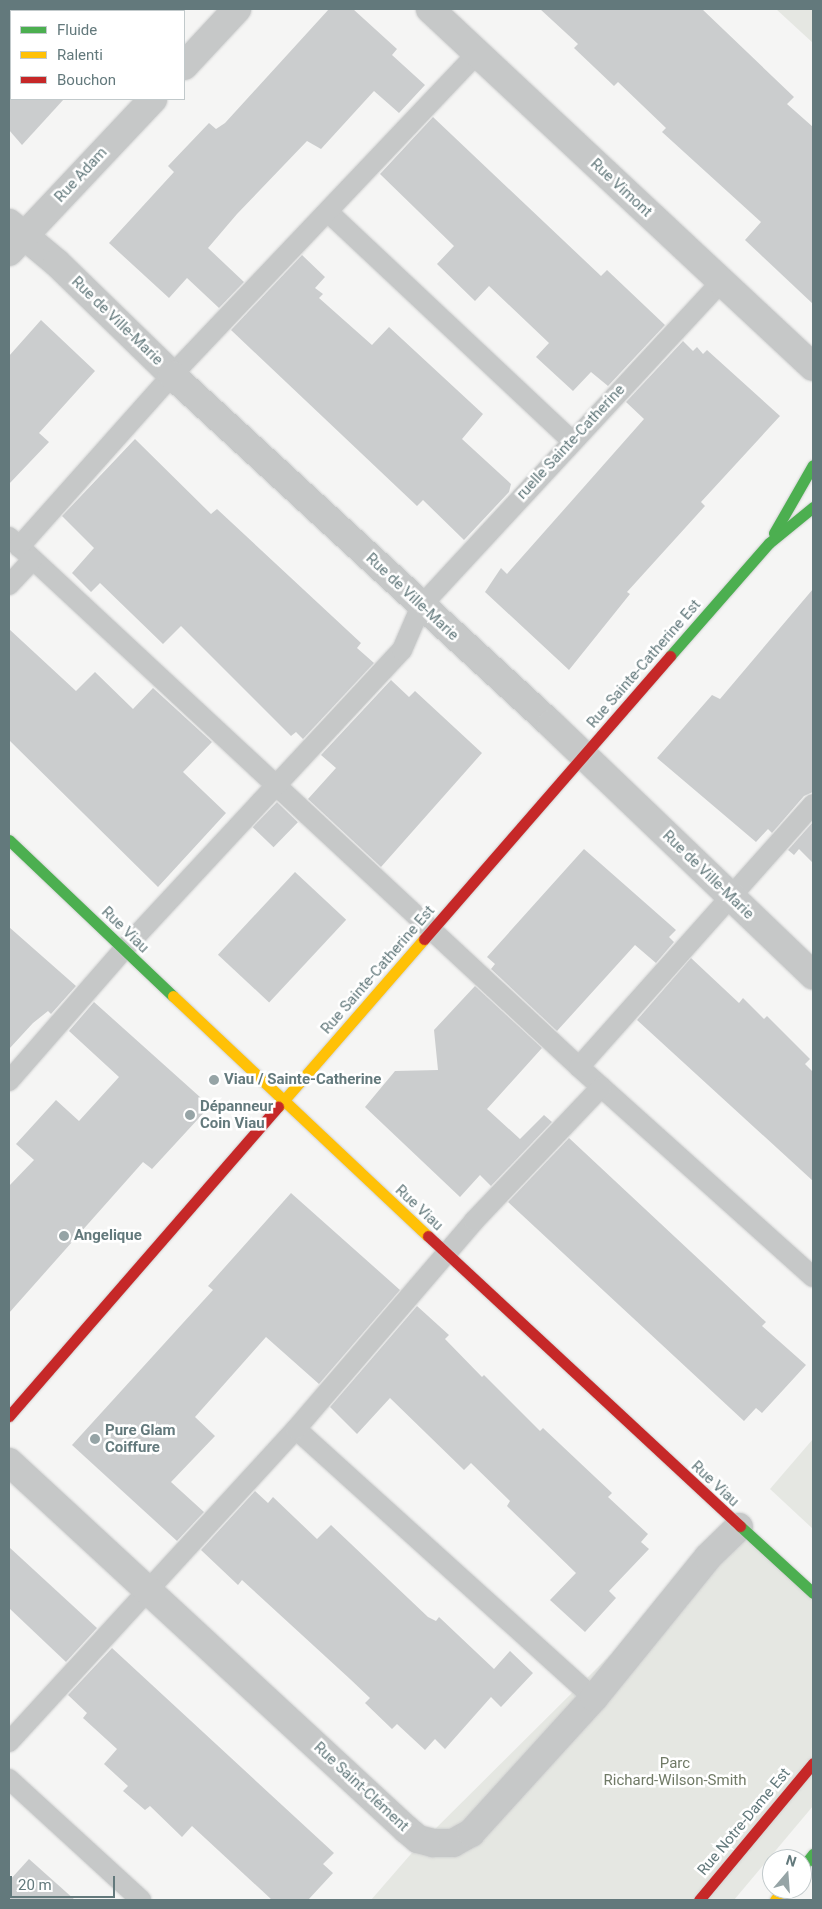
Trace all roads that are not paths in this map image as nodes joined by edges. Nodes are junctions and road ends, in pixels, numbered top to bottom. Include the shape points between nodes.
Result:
1 (237, 9) edge
2 (430, 9) edge
3 (478, 54) junction
4 (185, 65) edge
5 (152, 100) edge
6 (328, 212) junction
7 (14, 237) edge
8 (722, 282) junction
9 (813, 367) edge
10 (172, 375) junction
11 (571, 440) junction
12 (813, 465) edge
13 (813, 507) edge
14 (769, 543) junction
15 (20, 548) edge
16 (9, 586) edge
17 (421, 606) junction
18 (582, 757) junction
19 (275, 784) junction
20 (813, 804) edge
21 (9, 840) edge
22 (731, 898) junction
23 (432, 930) junction
24 (124, 949) junction
25 (813, 975) edge
26 (579, 1067) junction
27 (9, 1081) edge
28 (601, 1087) junction
29 (284, 1102) junction
30 (445, 1253) junction
31 (813, 1277) edge
32 (9, 1416) edge
33 (296, 1429) junction
34 (9, 1462) edge
35 (738, 1527) junction
36 (149, 1591) junction
37 (813, 1593) edge
38 (594, 1698) junction
39 (9, 1742) edge
40 (813, 1763) edge
41 (9, 1779) edge
42 (141, 1900) edge
43 (699, 1900) edge

1 - 4 street
2 - 3 street, Rue Vimont
3 - 6 lane
3 - 8 street, Rue Vimont
5 - 7 street, Rue Adam
6 - 10 lane
6 - 11 lane
7 - 10 street, Rue de Ville-Marie via 58,263
8 - 9 street, Rue Vimont
8 - 11 lane, ruelle Sainte-Catherine
10 - 15 lane
10 - 17 street, Rue de Ville-Marie
11 - 17 lane, ruelle Sainte-Catherine
12 - 14 main road, Rue Sainte-Catherine Est
13 - 14 main road, Rue Sainte-Catherine Est
14 - 18 main road, Rue Sainte-Catherine Est
15 - 16 lane
15 - 19 lane
17 - 18 street, Rue de Ville-Marie
17 - 19 lane, ruelle Sainte-Catherine via 402,650
18 - 22 street, Rue de Ville-Marie
18 - 23 main road, Rue Sainte-Catherine Est
19 - 23 lane
19 - 24 lane, ruelle Sainte-Catherine
20 - 22 lane
21 - 24 main road, Rue Viau
22 - 25 street, Rue de Ville-Marie
22 - 26 lane
23 - 26 lane
23 - 29 main road, Rue Sainte-Catherine Est
24 - 27 lane, ruelle Sainte-Catherine
24 - 29 main road, Rue Viau
26 - 28 lane
28 - 30 lane
28 - 31 lane
29 - 30 main road, Rue Viau
29 - 32 main road, Rue Sainte-Catherine Est
30 - 33 lane
30 - 35 main road, Rue Viau
33 - 36 lane
33 - 38 lane
34 - 36 street, Rue Saint-Clément
35 - 37 main road, Rue Viau
35 - 38 street, Rue Saint-Clément via 708,1557
36 - 38 street, Rue Saint-Clément via 406,1829 418,1839 433,1843 452,1843 471,1833
36 - 39 lane
40 - 43 main road, Rue Notre-Dame Est
41 - 42 lane

